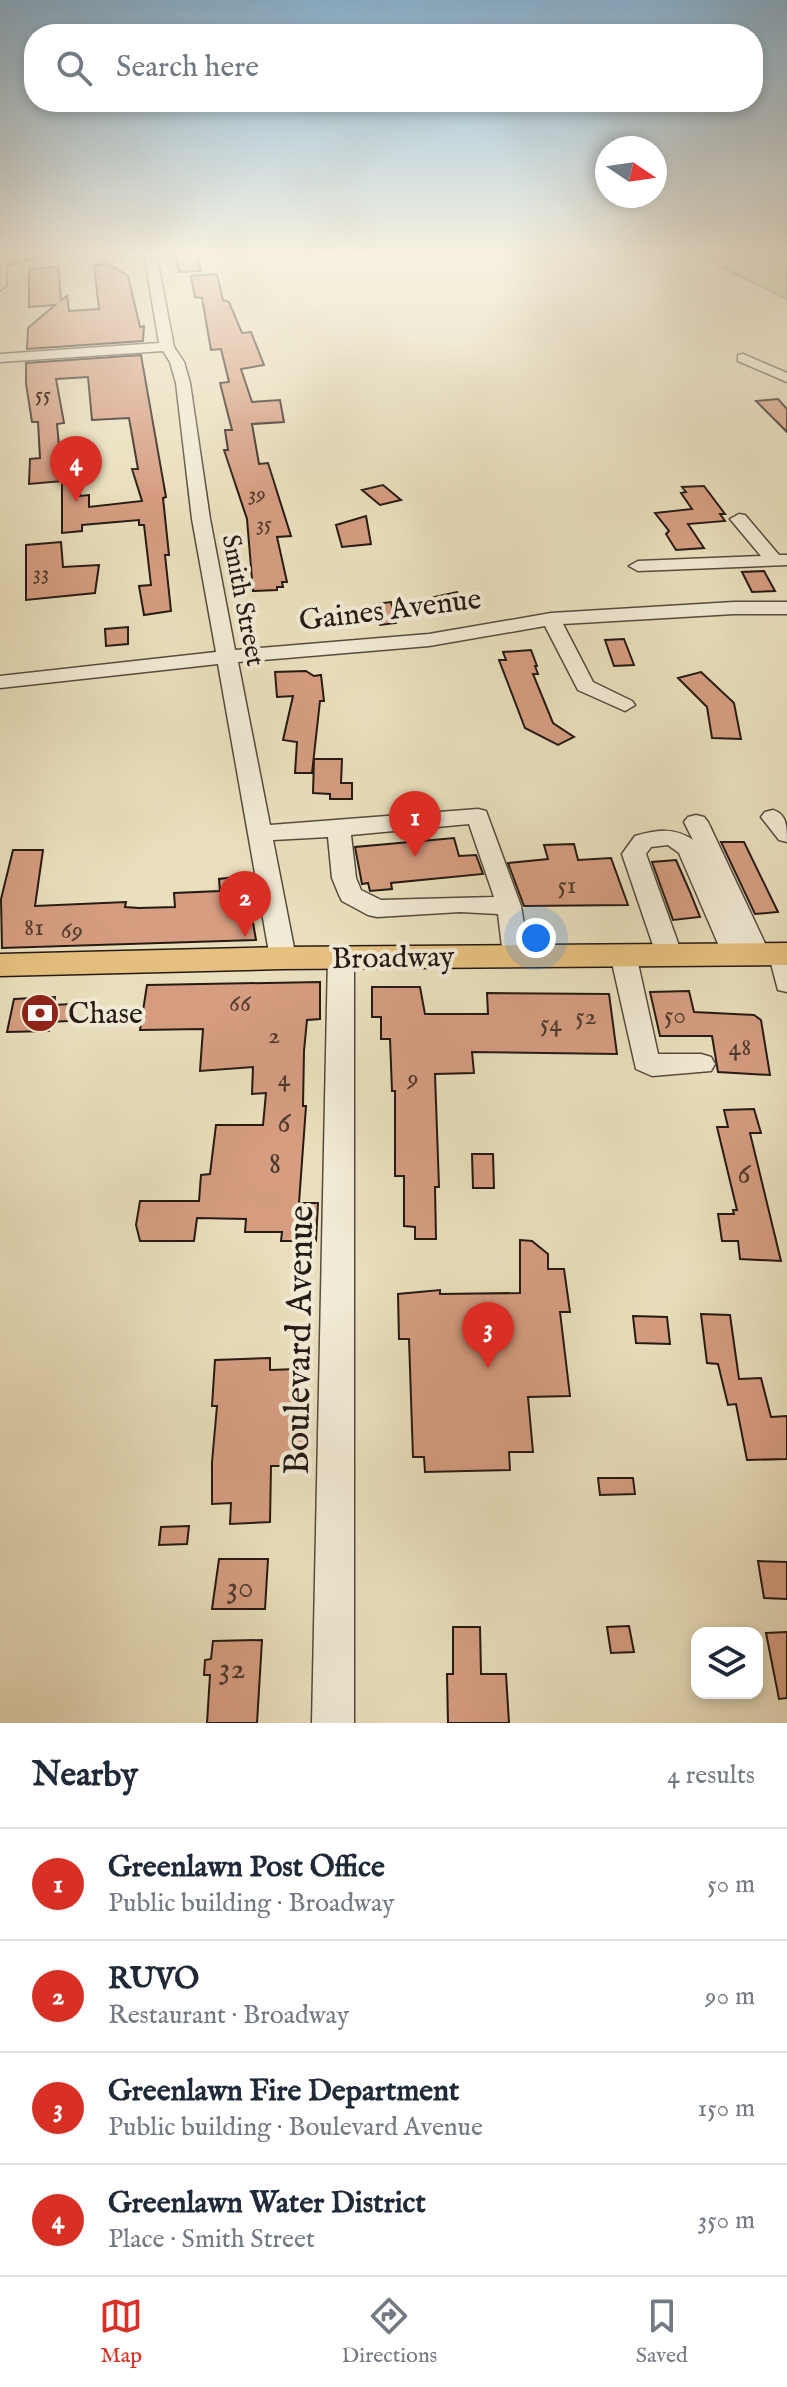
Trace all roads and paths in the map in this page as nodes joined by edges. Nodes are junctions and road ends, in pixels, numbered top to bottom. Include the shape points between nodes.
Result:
1 (165, 333) edge
2 (167, 347) junction
3 (0, 358) edge
4 (743, 358) dead end
5 (787, 378) edge
6 (739, 519) dead end
7 (781, 561) edge
8 (638, 566) dead end
9 (787, 608) edge
10 (551, 619) junction
11 (229, 657) junction
12 (0, 682) edge
13 (625, 705) dead end
14 (696, 822) dead end
15 (339, 829) junction
16 (261, 833) junction
17 (509, 906) junction
18 (623, 954) junction
19 (669, 954) junction
20 (516, 955) junction
21 (341, 957) junction
22 (283, 958) junction
23 (769, 960) edge
24 (0, 965) edge
25 (701, 1064) dead end
26 (333, 1723) edge

1 - 2 street, Smith Street
2 - 3 street
2 - 11 street, Smith Street via 183,383 201,519
4 - 5 street
6 - 7 street
7 - 8 street
9 - 10 street, Gaines Avenue
10 - 11 street, Gaines Avenue via 429,640
10 - 13 street via 585,686
11 - 12 street, Gaines Avenue
11 - 16 street, Smith Street
14 - 23 street
15 - 16 street
15 - 17 street via 351,895 377,909
15 - 17 street via 478,816
16 - 22 street, Smith Street
17 - 20 street
18 - 19 main road, Broadway
18 - 20 main road, Broadway
18 - 25 street via 646,1062
19 - 23 main road, Broadway
19 - 23 street via 634,854 643,841 672,837 689,849
20 - 21 main road, Broadway
21 - 22 main road, Broadway
21 - 26 street, Boulevard Avenue
22 - 24 main road, Broadway

